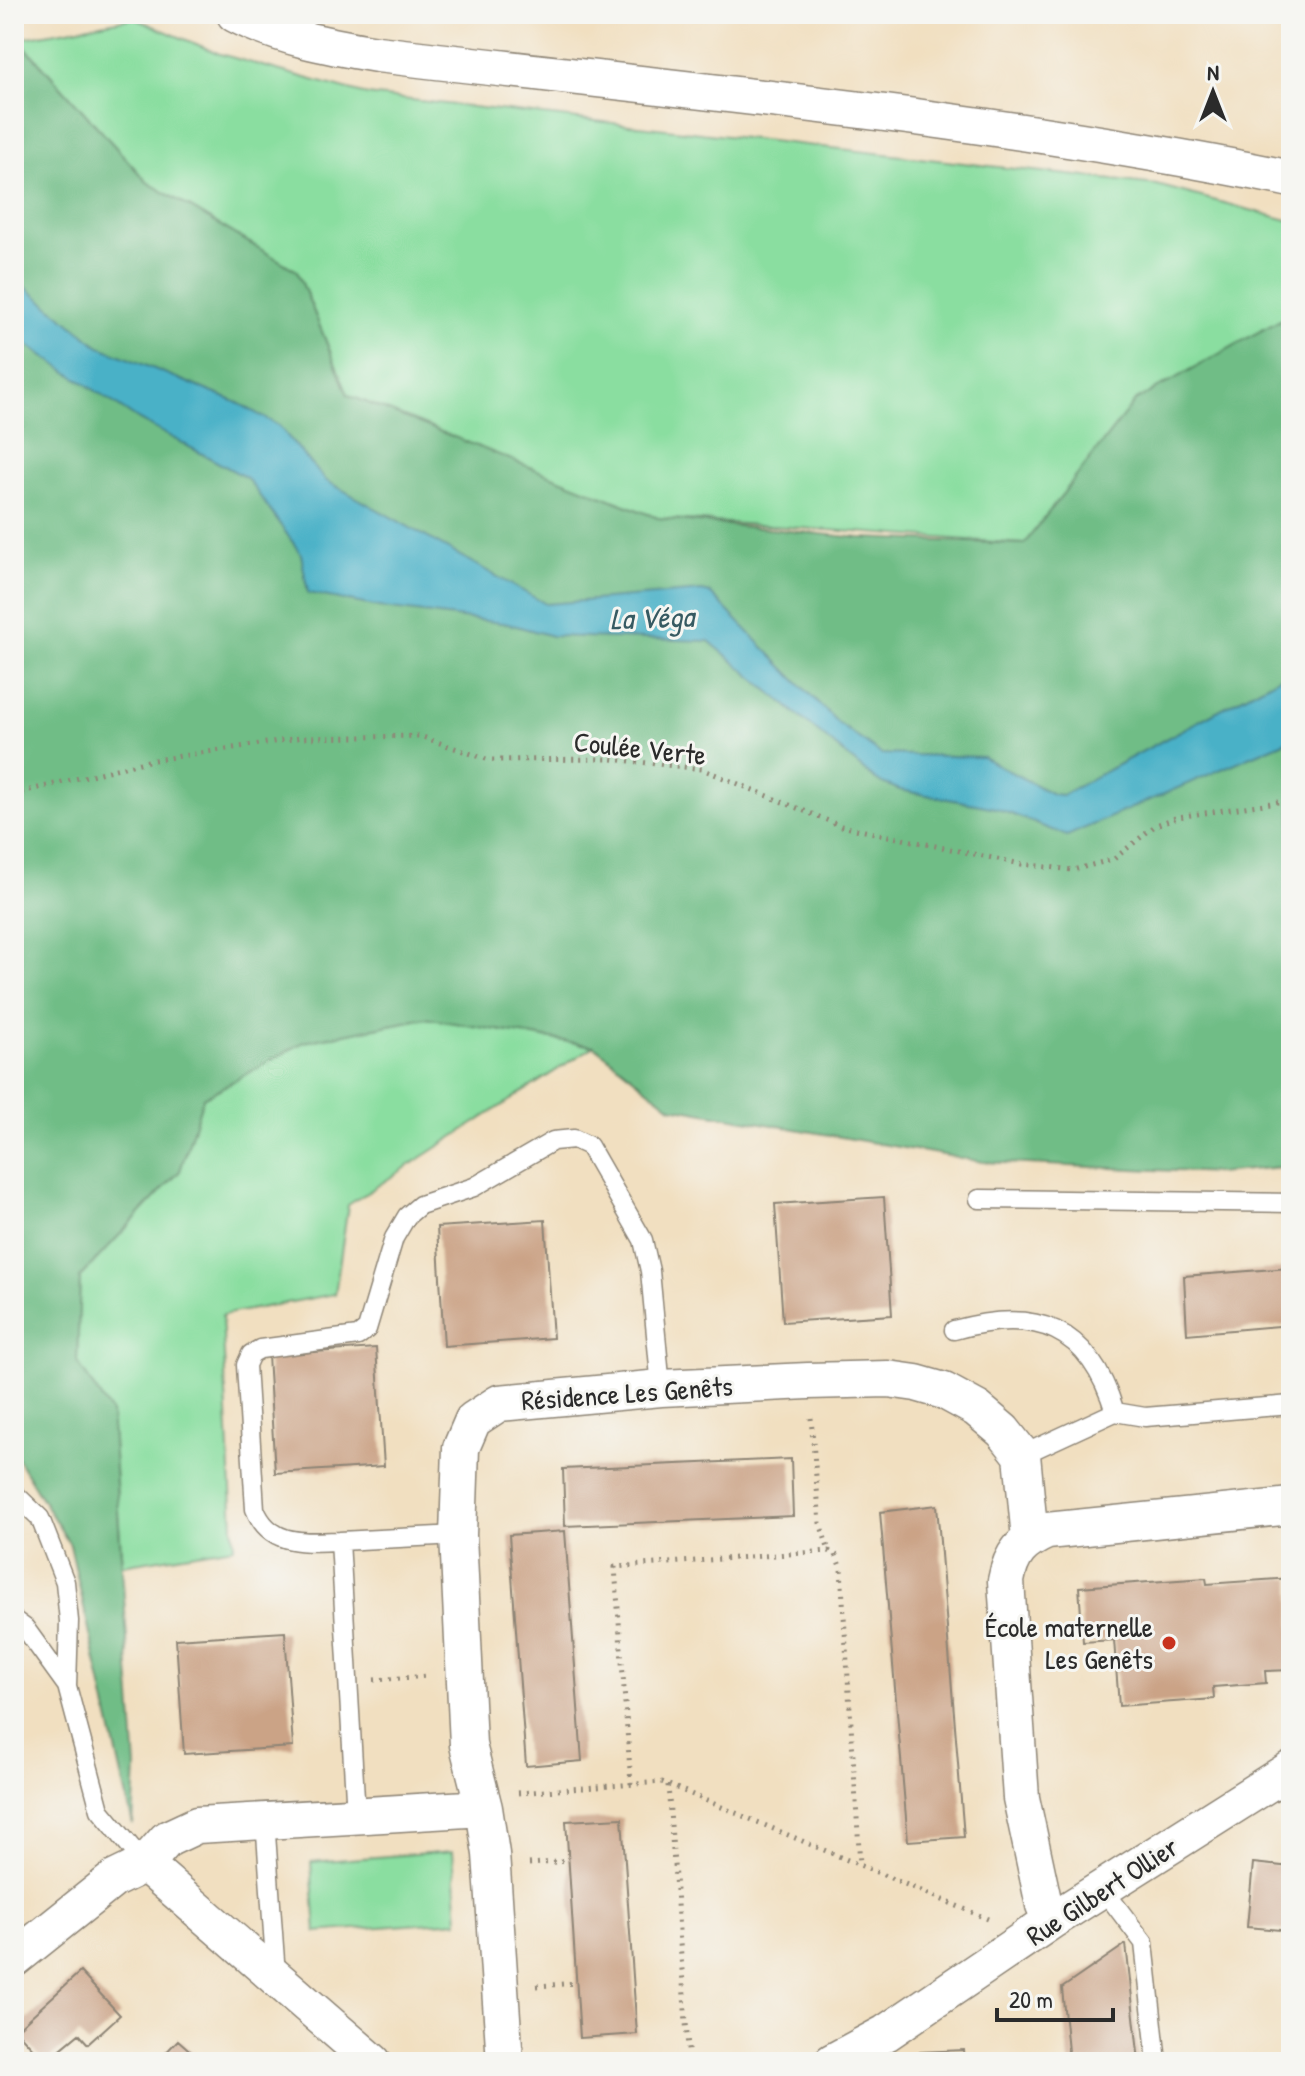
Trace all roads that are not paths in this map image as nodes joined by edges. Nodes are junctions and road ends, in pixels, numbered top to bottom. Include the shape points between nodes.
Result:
1 (235, 14) edge
2 (1291, 179) edge
3 (979, 1199) dead end
4 (1291, 1203) edge
5 (954, 1330) dead end
6 (661, 1388) junction
7 (1291, 1405) edge
8 (1115, 1412) junction
9 (1022, 1455) junction
10 (14, 1493) edge
11 (1291, 1506) edge
12 (458, 1535) junction
13 (1030, 1539) junction
14 (340, 1541) junction
15 (14, 1620) edge
16 (67, 1686) junction
17 (1291, 1769) edge
18 (482, 1802) junction
19 (356, 1815) junction
20 (265, 1820) junction
21 (145, 1864) junction
22 (1103, 1889) junction
23 (1040, 1930) junction
24 (14, 1959) edge
25 (276, 1978) junction
26 (373, 2062) edge
27 (505, 2062) edge
28 (832, 2062) edge
29 (1157, 2062) edge

1 - 2 street via 279,33 364,52 973,125
3 - 4 lane
5 - 8 lane via 1015,1318 1040,1323 1065,1336 1098,1366
6 - 9 street, Résidence Les Genêts via 888,1379 944,1391 977,1409
6 - 12 street, Résidence Les Genêts via 499,1403 473,1420 461,1448
6 - 14 lane via 643,1240 589,1146 574,1139 553,1141 474,1187 437,1197 407,1216 394,1238 367,1329 358,1336 251,1354 246,1365 255,1509 261,1523 285,1540
7 - 8 lane via 1145,1417
8 - 9 lane
9 - 13 street
10 - 16 lane via 40,1518 65,1582
11 - 13 street via 1047,1531
12 - 14 lane
12 - 18 street, Résidence Les Genêts via 468,1745
13 - 23 street via 1009,1563 1006,1581 1021,1798 1044,1905
14 - 19 lane
15 - 16 lane
16 - 21 lane via 100,1810
17 - 22 street, Rue Gilbert Ollier
18 - 19 street
18 - 27 street, Résidence Les Genêts via 491,1854
19 - 20 street
20 - 21 street via 197,1825 167,1839
20 - 25 lane
21 - 24 street via 114,1879
21 - 25 street
22 - 23 street, Rue Gilbert Ollier
22 - 29 lane via 1144,1943
23 - 28 street, Rue Gilbert Ollier via 886,2033
25 - 26 street

